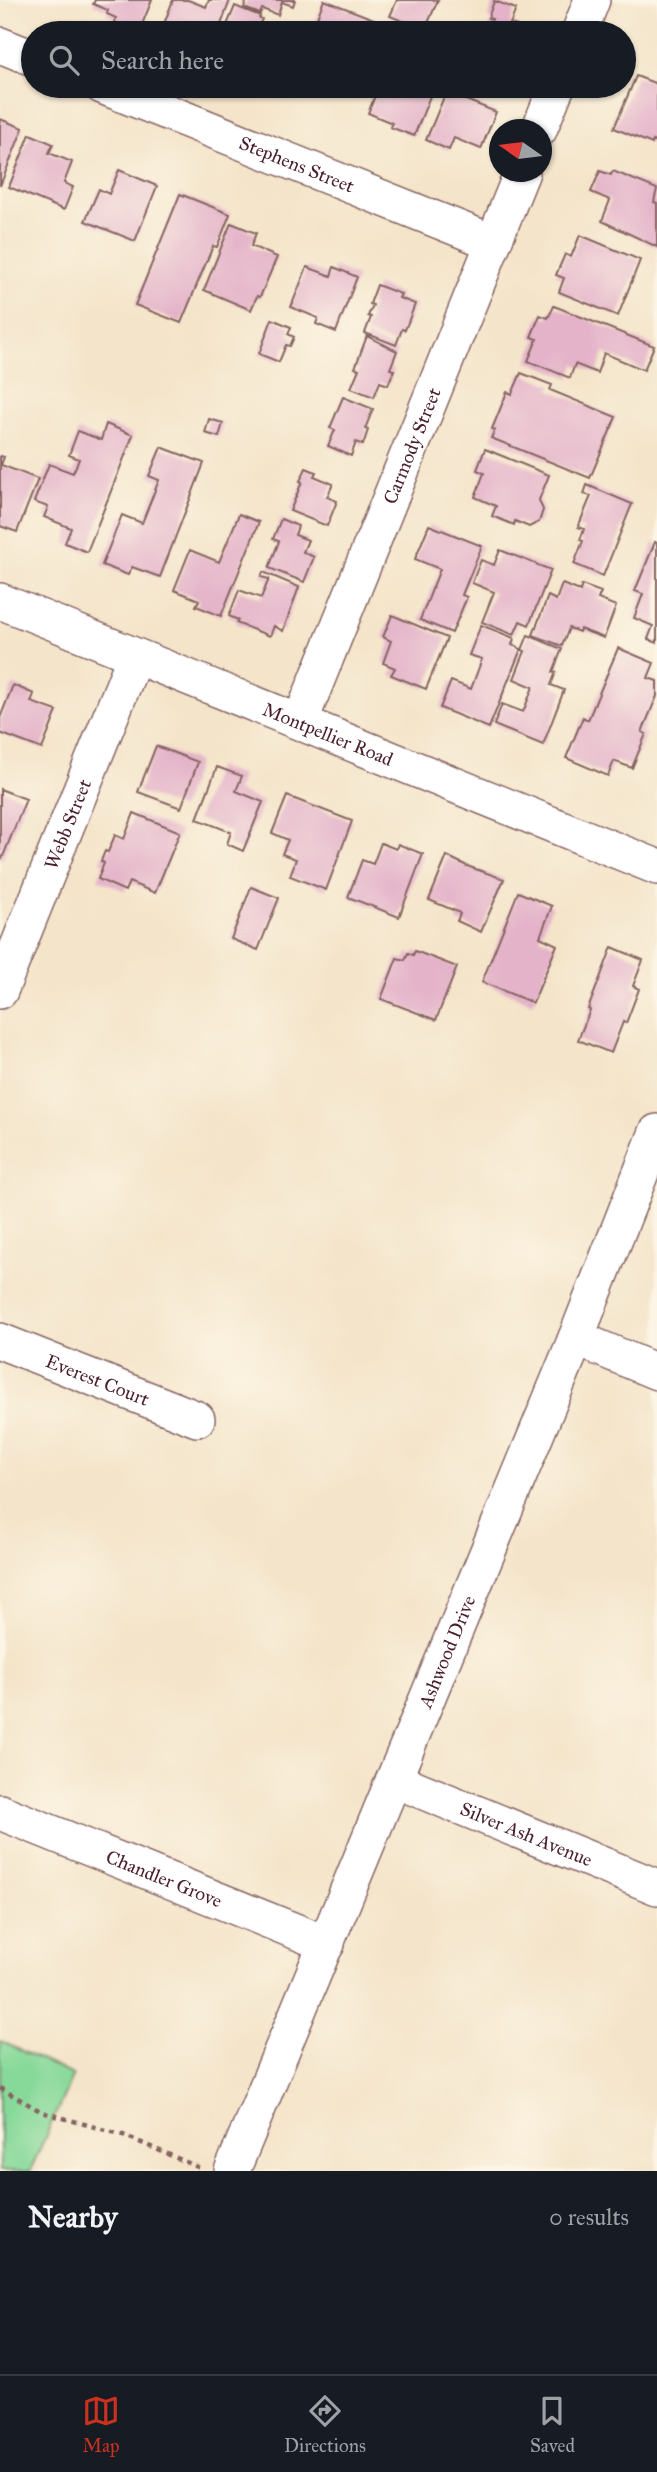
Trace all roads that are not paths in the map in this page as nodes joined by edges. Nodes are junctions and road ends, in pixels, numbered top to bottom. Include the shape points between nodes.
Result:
1 (592, 0) edge
2 (584, 21) edge
3 (0, 45) edge
4 (21, 53) edge
5 (132, 98) edge
6 (552, 98) edge
7 (544, 119) edge
8 (518, 182) edge
9 (492, 242) junction
10 (0, 601) edge
11 (135, 656) junction
12 (300, 722) junction
13 (657, 867) edge
14 (0, 990) edge
15 (657, 1132) edge
16 (576, 1338) junction
17 (0, 1341) edge
18 (657, 1372) edge
19 (197, 1419) dead end
20 (395, 1780) junction
21 (0, 1812) edge
22 (657, 1887) edge
23 (327, 1944) junction
24 (232, 2171) edge

1 - 2 street
3 - 4 street
5 - 9 street, Stephens Street
6 - 7 street
8 - 9 street, Carmody Street
9 - 12 street, Carmody Street
10 - 11 street, Montpellier Road
11 - 12 street, Montpellier Road
11 - 14 street, Webb Street
12 - 13 street, Montpellier Road
15 - 16 street, Ashwood Drive
16 - 18 street
16 - 20 street, Ashwood Drive
17 - 19 street, Everest Court
20 - 22 street, Silver Ash Avenue
20 - 23 street, Ashwood Drive
21 - 23 street, Chandler Grove
23 - 24 street, Ashwood Drive

